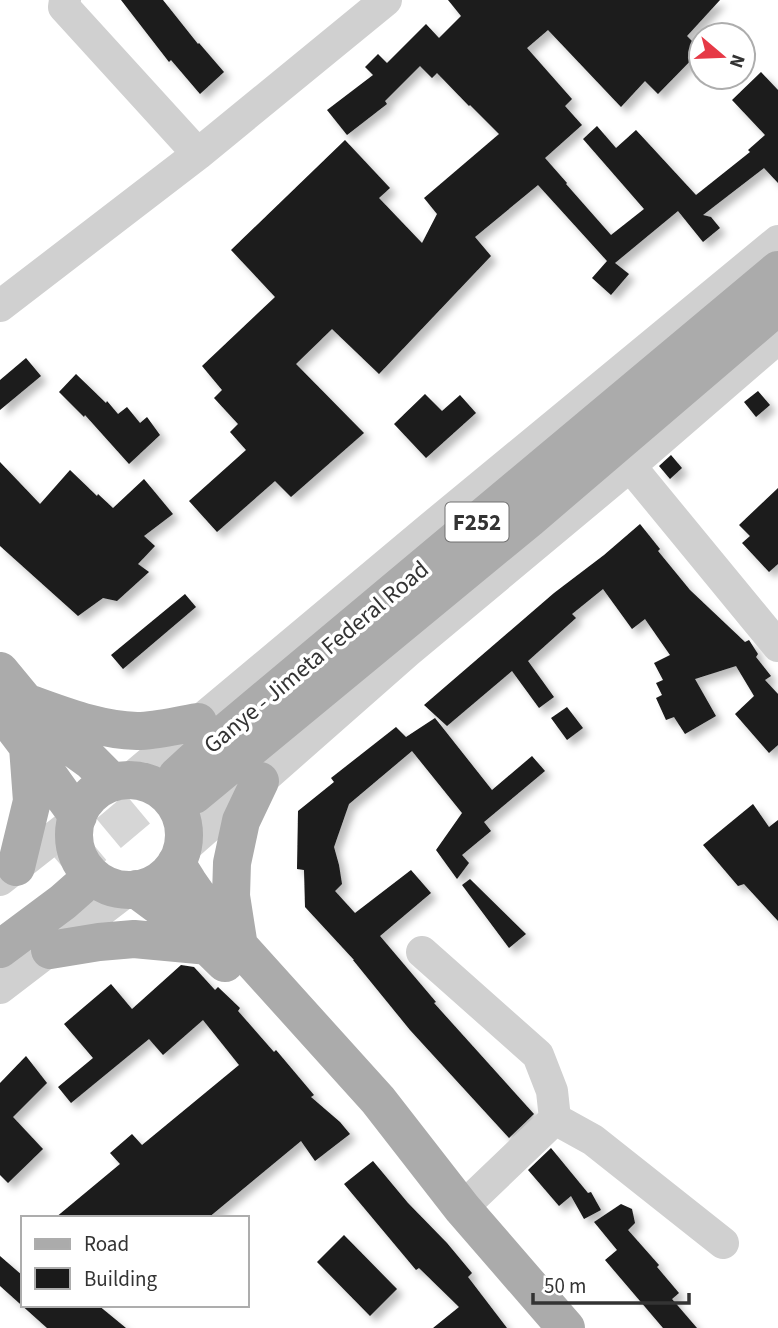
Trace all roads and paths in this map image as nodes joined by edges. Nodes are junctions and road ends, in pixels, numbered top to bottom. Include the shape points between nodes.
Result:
1 (65, 0) edge
2 (386, 0) edge
3 (198, 154) junction
4 (778, 241) edge
5 (778, 270) edge
6 (0, 306) edge
7 (778, 306) edge
8 (778, 338) edge
9 (630, 466) junction
10 (778, 646) edge
11 (0, 671) edge
12 (13, 706) edge
13 (198, 722) junction
14 (27, 745) junction
15 (121, 781) junction
16 (260, 781) junction
17 (77, 818) junction
18 (179, 857) junction
19 (8, 873) edge
20 (132, 890) junction
21 (0, 922) edge
22 (224, 947) junction
23 (0, 949) edge
24 (50, 950) junction
25 (422, 952) dead end
26 (0, 988) edge
27 (555, 1119) junction
28 (462, 1208) junction
29 (723, 1243) dead end
30 (566, 1328) edge

1 - 3 street via 64,7
2 - 3 street
3 - 6 street
4 - 13 street
5 - 7 main road, Ganye - Jimeta Federal Road / F252 via 214,742 186,785 530,518
8 - 9 street
9 - 10 street
9 - 16 street
11 - 12 main road
12 - 13 main road via 124,730
12 - 14 main road
12 - 15 main road
13 - 15 street
14 - 17 main road
14 - 19 main road via 32,801
15 - 17 main road via 91,795
15 - 18 main road via 145,781 169,796 183,821
16 - 18 street
16 - 22 main road via 241,821
17 - 19 street
17 - 20 main road via 76,848 89,873 114,888
18 - 20 main road via 168,875
18 - 22 main road
20 - 22 main road
20 - 24 street
21 - 23 main road via 72,879 63,902
22 - 24 main road via 134,939
22 - 28 main road via 378,1100
24 - 26 street
25 - 27 street via 538,1055 552,1091
27 - 28 street
27 - 29 street via 593,1140
28 - 30 main road

